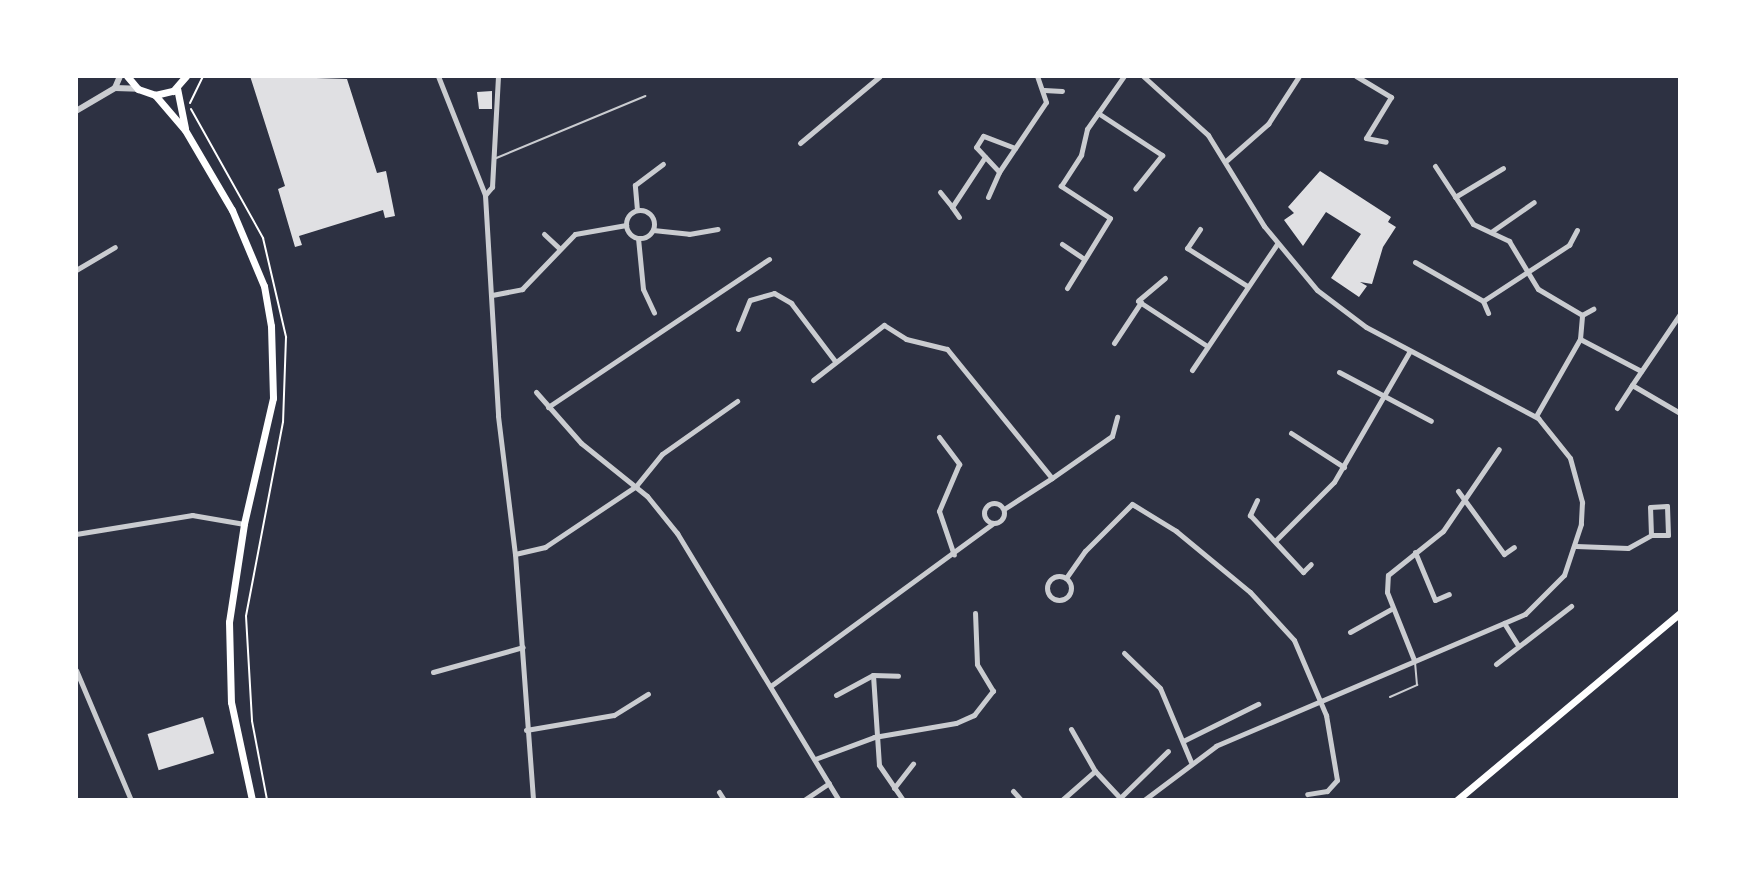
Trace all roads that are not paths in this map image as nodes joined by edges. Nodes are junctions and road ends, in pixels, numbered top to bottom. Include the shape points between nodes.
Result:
1 (120, 76) edge
2 (127, 76) edge
3 (186, 76) edge
4 (438, 76) edge
5 (498, 76) edge
6 (880, 76) edge
7 (1037, 76) edge
8 (1124, 76) edge
9 (1143, 76) edge
10 (1299, 76) edge
11 (1356, 76) edge
12 (115, 88) junction
13 (177, 88) junction
14 (138, 89) junction
15 (1044, 90) junction
16 (1062, 91) dead end
17 (155, 95) junction
18 (645, 96) dead end
19 (76, 111) edge
20 (1098, 113) junction
21 (185, 130) junction
22 (1386, 142) dead end
23 (800, 143) dead end
24 (1015, 148) junction
25 (985, 157) junction
26 (493, 159) junction
27 (1227, 160) junction
28 (663, 164) dead end
29 (1435, 166) dead end
30 (1503, 168) dead end
31 (999, 172) junction
32 (1135, 189) dead end
33 (940, 192) dead end
34 (485, 195) junction
35 (988, 197) dead end
36 (1455, 197) junction
37 (1534, 202) dead end
38 (952, 207) junction
39 (637, 210) junction
40 (959, 217) dead end
41 (626, 225) junction
42 (718, 229) dead end
43 (1200, 229) dead end
44 (653, 230) junction
45 (1577, 230) dead end
46 (1491, 232) junction
47 (544, 234) dead end
48 (638, 238) junction
49 (1062, 244) dead end
50 (1277, 244) junction
51 (115, 247) dead end
52 (559, 248) junction
53 (1083, 258) junction
54 (769, 259) dead end
55 (1415, 262) dead end
56 (76, 270) edge
57 (1527, 271) junction
58 (1165, 278) dead end
59 (1247, 286) junction
60 (1067, 288) dead end
61 (492, 295) junction
62 (1483, 301) junction
63 (1141, 302) junction
64 (1593, 309) dead end
65 (654, 313) dead end
66 (1488, 313) dead end
67 (1680, 314) edge
68 (1582, 315) junction
69 (738, 329) dead end
70 (1580, 339) junction
71 (1114, 343) dead end
72 (1207, 346) junction
73 (1410, 351) junction
74 (835, 361) junction
75 (1192, 370) dead end
76 (1641, 371) junction
77 (1339, 372) dead end
78 (813, 380) dead end
79 (1632, 385) junction
80 (536, 392) dead end
81 (1383, 399) junction
82 (737, 401) dead end
83 (548, 407) junction
84 (1617, 408) dead end
85 (1680, 413) edge
86 (1536, 416) junction
87 (1117, 417) dead end
88 (1431, 421) dead end
89 (1291, 433) dead end
90 (939, 437) dead end
91 (1499, 449) dead end
92 (1344, 467) junction
93 (1052, 478) junction
94 (636, 486) junction
95 (1458, 491) dead end
96 (1469, 499) junction
97 (1257, 500) dead end
98 (1004, 509) junction
99 (993, 523) junction
100 (244, 524) junction
101 (76, 534) edge
102 (1651, 535) junction
103 (1275, 541) junction
104 (1576, 546) junction
105 (1514, 547) dead end
106 (1415, 552) junction
107 (515, 554) junction
108 (954, 555) junction
109 (1311, 564) dead end
110 (1066, 578) junction
111 (1449, 594) dead end
112 (1571, 606) dead end
113 (1393, 608) junction
114 (975, 613) dead end
115 (1680, 613) edge
116 (1504, 623) junction
117 (1350, 632) dead end
118 (1518, 645) junction
119 (523, 647) junction
120 (1124, 653) dead end
121 (1414, 660) junction
122 (1496, 664) dead end
123 (76, 670) edge
124 (433, 672) dead end
125 (873, 675) junction
126 (898, 676) dead end
127 (772, 685) junction
128 (648, 694) dead end
129 (836, 695) dead end
130 (1390, 697) dead end
131 (1321, 702) junction
132 (1258, 704) dead end
133 (1071, 729) dead end
134 (526, 730) junction
135 (874, 737) junction
136 (1183, 741) junction
137 (1168, 751) dead end
138 (815, 759) junction
139 (1191, 762) junction
140 (913, 764) dead end
141 (1095, 771) junction
142 (829, 783) junction
143 (894, 788) junction
144 (1013, 791) dead end
145 (719, 792) dead end
146 (1307, 794) dead end
147 (1121, 799) edge
148 (131, 800) edge
149 (252, 800) edge
150 (533, 800) edge
151 (724, 800) edge
152 (804, 800) edge
153 (839, 800) edge
154 (903, 800) edge
155 (1021, 800) edge
156 (1062, 800) edge
157 (1144, 800) edge
158 (1457, 800) edge

1 - 12 street
2 - 14 main road
3 - 13 main road
4 - 34 street
5 - 26 street
6 - 23 street
7 - 15 street
8 - 20 street
9 - 27 street via 1190,116
10 - 27 street via 1268,124
11 - 22 street via 1391,97 1366,138
12 - 14 street
12 - 19 street
13 - 17 main road
13 - 21 main road
14 - 17 main road
15 - 16 street
15 - 24 street via 1046,102
17 - 21 main road
18 - 26 lane
20 - 32 street via 1162,155
20 - 53 street via 1061,186 1110,218
21 - 100 main road via 254,257 271,326 273,398
24 - 25 street via 983,136 976,147
24 - 31 street
25 - 31 street
25 - 38 street
26 - 34 street via 492,187
27 - 50 street
28 - 39 street via 635,185
29 - 36 street
30 - 36 street
31 - 35 street
33 - 38 street
34 - 61 street
36 - 46 street via 1473,224
37 - 46 street
38 - 40 street
39 - 41 street
39 - 44 street via 649,214
41 - 48 street
41 - 52 street via 580,231
42 - 44 street via 689,234
43 - 59 street via 1187,248
44 - 48 street
45 - 57 street via 1569,245
46 - 57 street via 1509,241
47 - 52 street
48 - 65 street via 643,289
49 - 53 street
50 - 59 street
50 - 73 street via 1330,301
51 - 56 street
52 - 61 street via 522,289
53 - 60 street
54 - 83 street
55 - 62 street
57 - 62 street
57 - 68 street via 1538,289
58 - 63 street
59 - 72 street
61 - 107 street via 499,428
62 - 66 street
63 - 71 street
63 - 72 street
64 - 68 street
67 - 76 street
68 - 70 street
69 - 74 street via 750,300 774,293 791,303
70 - 76 street
70 - 86 street
72 - 75 street
73 - 81 street
73 - 86 street
74 - 78 street
74 - 93 street via 884,325 906,339 947,349
76 - 79 street
77 - 81 street
79 - 84 street
79 - 85 street
80 - 83 street
81 - 88 street via 1395,400
81 - 92 street
82 - 94 street via 662,454
83 - 94 street via 581,443
86 - 104 street via 1561,443 1576,474 1582,502
87 - 93 street via 1112,436
89 - 92 street
90 - 108 street via 959,464 939,511
91 - 96 street
92 - 103 street via 1320,499
93 - 98 street
94 - 107 street via 545,547
94 - 127 street via 677,533
95 - 96 street
96 - 105 street via 1504,554
96 - 106 street via 1443,531
97 - 103 street via 1250,515
98 - 99 street via 1002,520
98 - 99 street via 993,502 985,508 985,517
99 - 108 street
100 - 101 street via 192,515
100 - 149 main road via 229,661 238,742
102 - 102 street via 1668,535 1667,506 1650,507
102 - 104 street via 1628,548
103 - 109 street via 1303,572
104 - 116 street via 1554,589 1525,614
106 - 111 street via 1435,600
106 - 113 street via 1388,575
107 - 119 street
108 - 127 street
110 - 110 street via 1050,579 1051,598 1069,596
110 - 131 street via 1127,508 1143,507 1250,592 1284,626
112 - 118 street
113 - 117 street
113 - 121 street
114 - 135 street via 977,664 993,686 989,700 956,723
115 - 158 main road
116 - 118 street
116 - 121 street
118 - 122 street
119 - 124 street
119 - 134 street
120 - 136 street via 1160,688
121 - 130 lane via 1417,685
121 - 131 street
123 - 148 street
125 - 126 street
125 - 129 street
125 - 135 street
127 - 138 street
128 - 134 street via 614,715
131 - 139 street
131 - 146 street via 1337,780 1327,791
132 - 136 street
133 - 141 street
134 - 150 street
135 - 138 street
135 - 143 street via 879,765
136 - 139 street
137 - 147 street
138 - 142 street
139 - 157 street
140 - 143 street
141 - 147 street
141 - 156 street
142 - 152 street
142 - 153 street
143 - 154 street
144 - 155 street
145 - 151 street

